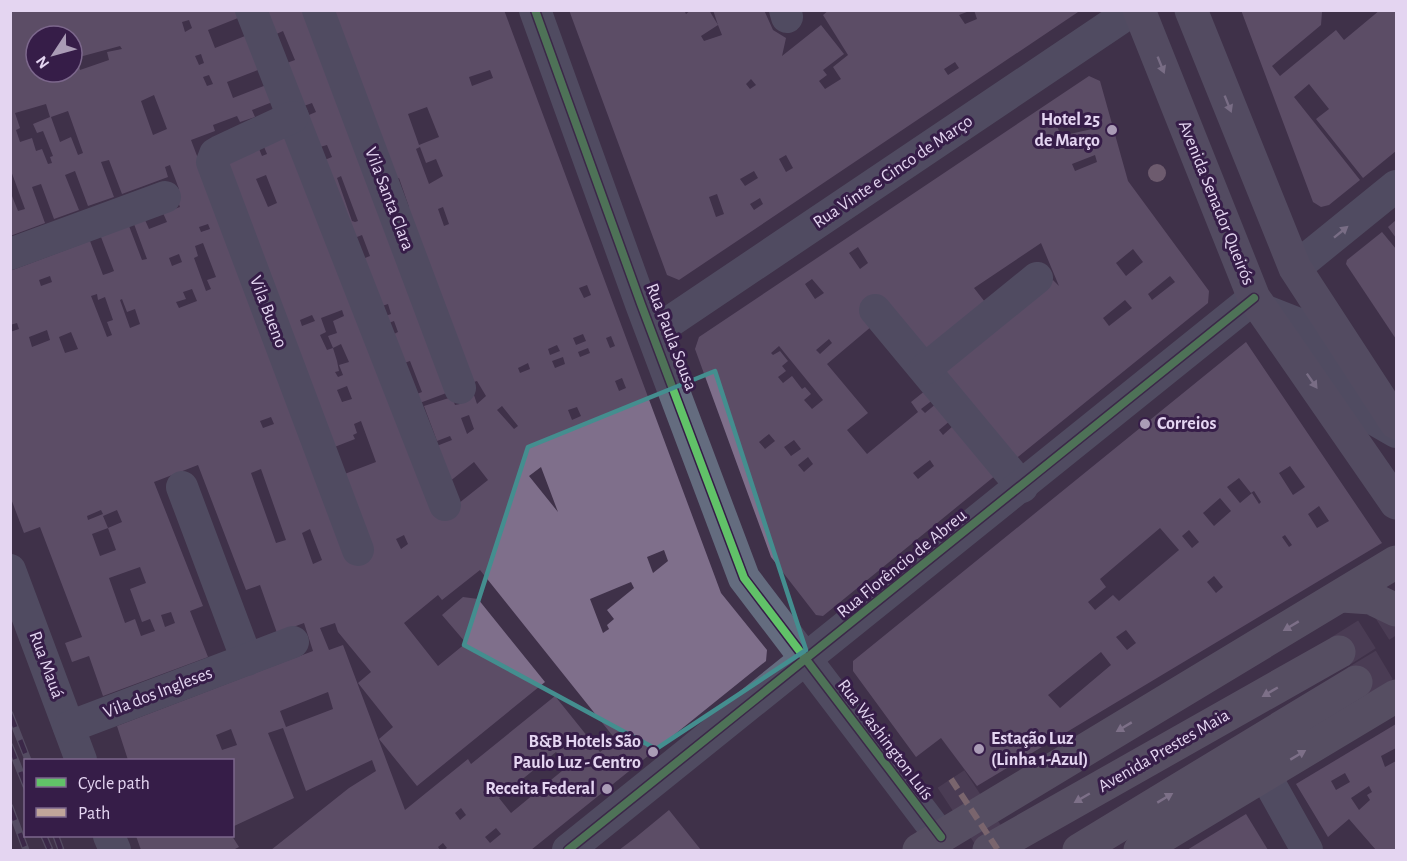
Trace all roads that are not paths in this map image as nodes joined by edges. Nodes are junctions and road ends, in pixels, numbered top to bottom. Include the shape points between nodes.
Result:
1 (251, 10) edge
2 (318, 10) edge
3 (535, 10) edge
4 (1133, 10) edge
5 (1139, 10) edge
6 (1191, 10) edge
7 (293, 117) junction
8 (1396, 186) edge
9 (165, 196) dead end
10 (10, 254) edge
11 (1295, 268) junction
12 (1037, 278) dead end
13 (1258, 304) junction
14 (876, 310) dead end
15 (653, 333) junction
16 (925, 369) junction
17 (460, 388) dead end
18 (1393, 413) edge
19 (182, 487) dead end
20 (1022, 487) junction
21 (1396, 503) edge
22 (446, 505) dead end
23 (358, 550) dead end
24 (1396, 562) edge
25 (10, 570) edge
26 (1342, 596) junction
27 (1396, 610) edge
28 (293, 642) dead end
29 (1339, 652) tunnel mouth
30 (247, 660) junction
31 (806, 660) junction
32 (1356, 682) tunnel mouth
33 (1396, 696) edge
34 (69, 727) junction
35 (81, 759) edge
36 (1265, 775) junction
37 (930, 844) edge
38 (568, 850) edge
39 (989, 850) edge
40 (1079, 850) edge
41 (1140, 850) edge
42 (1307, 850) edge

1 - 7 street
2 - 17 street, Vila Santa Clara
3 - 15 street, Rua Paula Sousa
4 - 15 street, Rua Vinte e Cinco de Março
5 -> 13 main road, Avenida Senador Queirós
6 -> 11 main road
7 - 22 street
7 - 23 street, Vila Bueno via 220,151 212,162
11 -> 8 street
9 - 10 street
11 - 18 main road
12 - 16 street
13 - 18 street via 1296,323 1363,413
13 - 20 street, Rua Florêncio de Abreu
13 -> 21 main road, Avenida Senador Queirós
14 - 16 street
15 - 31 street, Rua Paula Sousa via 744,578
16 - 20 street
19 - 30 street
20 - 31 street, Rua Florêncio de Abreu
24 - 26 highway
25 - 34 street, Rua Mauá
26 - 27 highway via 1371,598
26 -> 37 highway
28 - 30 street, Vila dos Ingleses
29 -> 39 highway, Avenida Prestes Maia
30 - 34 street, Vila dos Ingleses
31 - 37 street, Rua Washington Luís
31 - 38 street, Rua Florêncio de Abreu
40 -> 32 highway
36 -> 33 highway
34 - 35 street, Rua Mauá
36 - 41 highway
36 - 42 street

